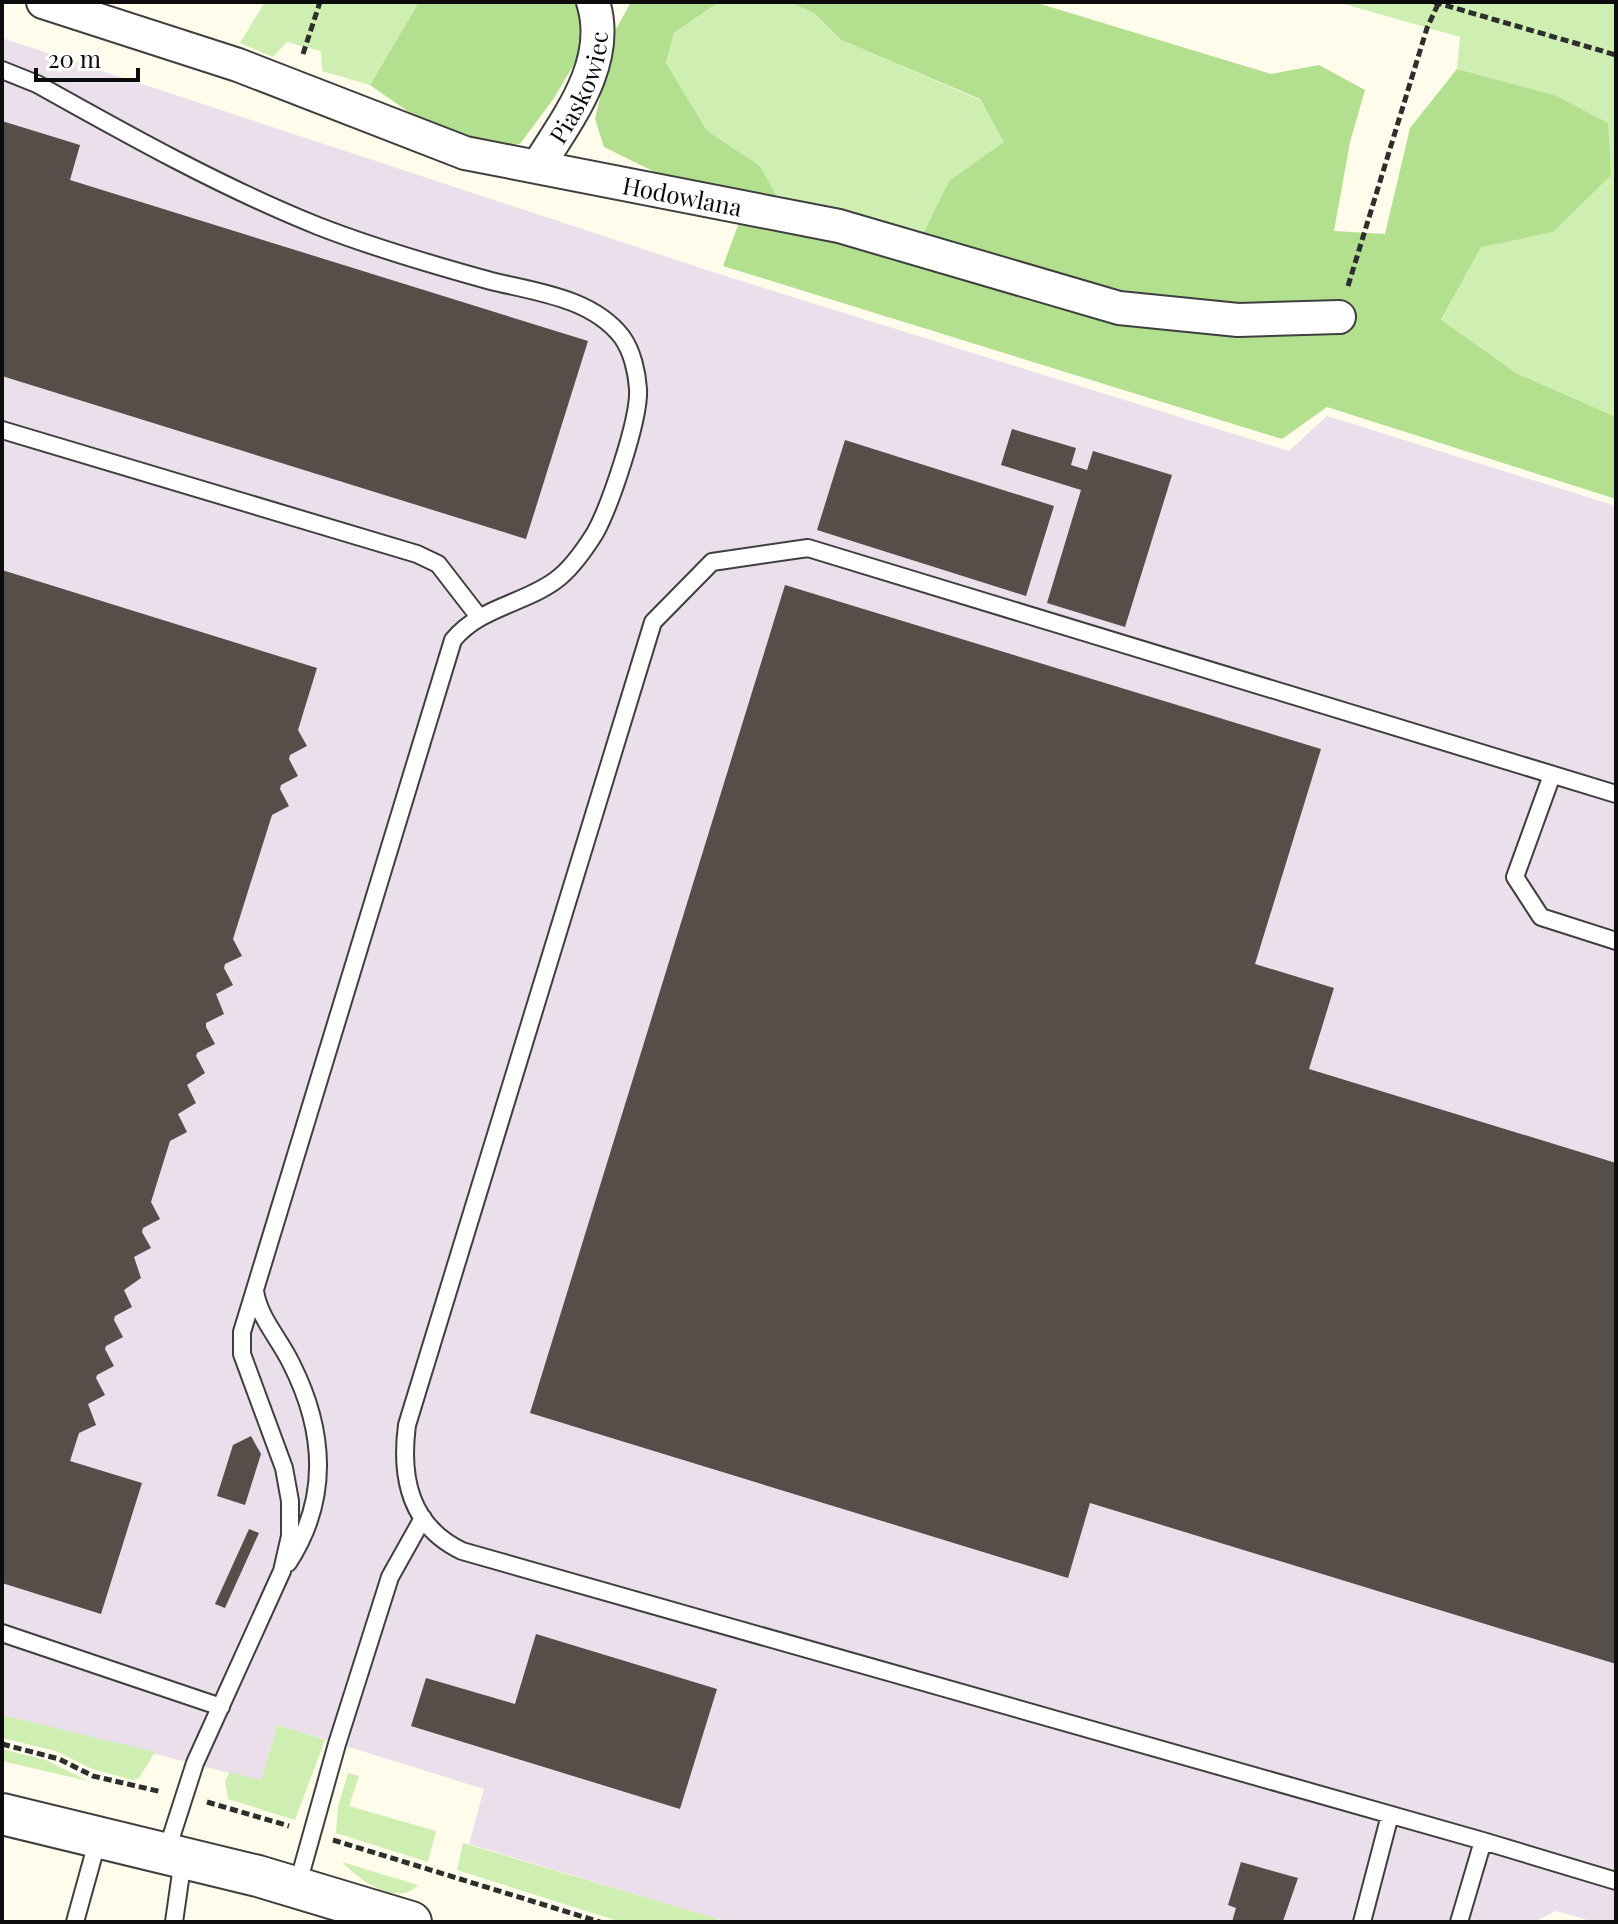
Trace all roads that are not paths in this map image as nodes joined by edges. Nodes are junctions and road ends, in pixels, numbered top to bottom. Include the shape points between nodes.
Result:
1 (43, 2) edge
2 (593, 2) edge
3 (2, 70) edge
4 (538, 166) junction
5 (1339, 317) road end
6 (2, 430) edge
7 (479, 617) junction
8 (1552, 775) junction
9 (1616, 794) edge
10 (1616, 941) edge
11 (255, 1288) junction
12 (423, 1518) junction
13 (282, 1571) junction
14 (2, 1633) edge
15 (221, 1707) junction
16 (2, 1814) edge
17 (1390, 1815) junction
18 (98, 1837) junction
19 (1483, 1841) junction
20 (175, 1855) junction
21 (1616, 1881) edge
22 (297, 1888) junction
23 (75, 1922) edge
24 (174, 1922) edge
25 (411, 1922) edge
26 (1362, 1922) edge
27 (1459, 1922) edge

1 - 4 street, Hodowlana via 238,65 465,153
2 - 4 street, Piaskowiec via 598,31 592,67
3 - 7 lane via 319,226 450,270 565,300 600,315 613,327 631,355 637,406 596,531 557,580
4 - 5 street, Hodowlana via 839,226 1119,308 1238,320
6 - 7 lane via 417,554 438,564
7 - 11 lane via 453,640
8 - 9 lane
8 - 10 lane via 1515,877 1541,917
8 - 12 lane via 808,548 712,562 653,622 407,1425 406,1476
11 - 13 lane via 242,1332 242,1354 284,1468 290,1536
11 - 13 lane via 262,1315 303,1389 320,1462 304,1538
12 - 17 lane via 441,1541 462,1551
12 - 22 lane via 390,1577
13 - 15 lane
14 - 15 lane
15 - 20 lane via 195,1763
16 - 18 street
17 - 19 lane
17 - 26 lane
18 - 20 street
18 - 23 lane
19 - 21 lane
19 - 27 lane
20 - 22 street
20 - 24 lane
22 - 25 street

